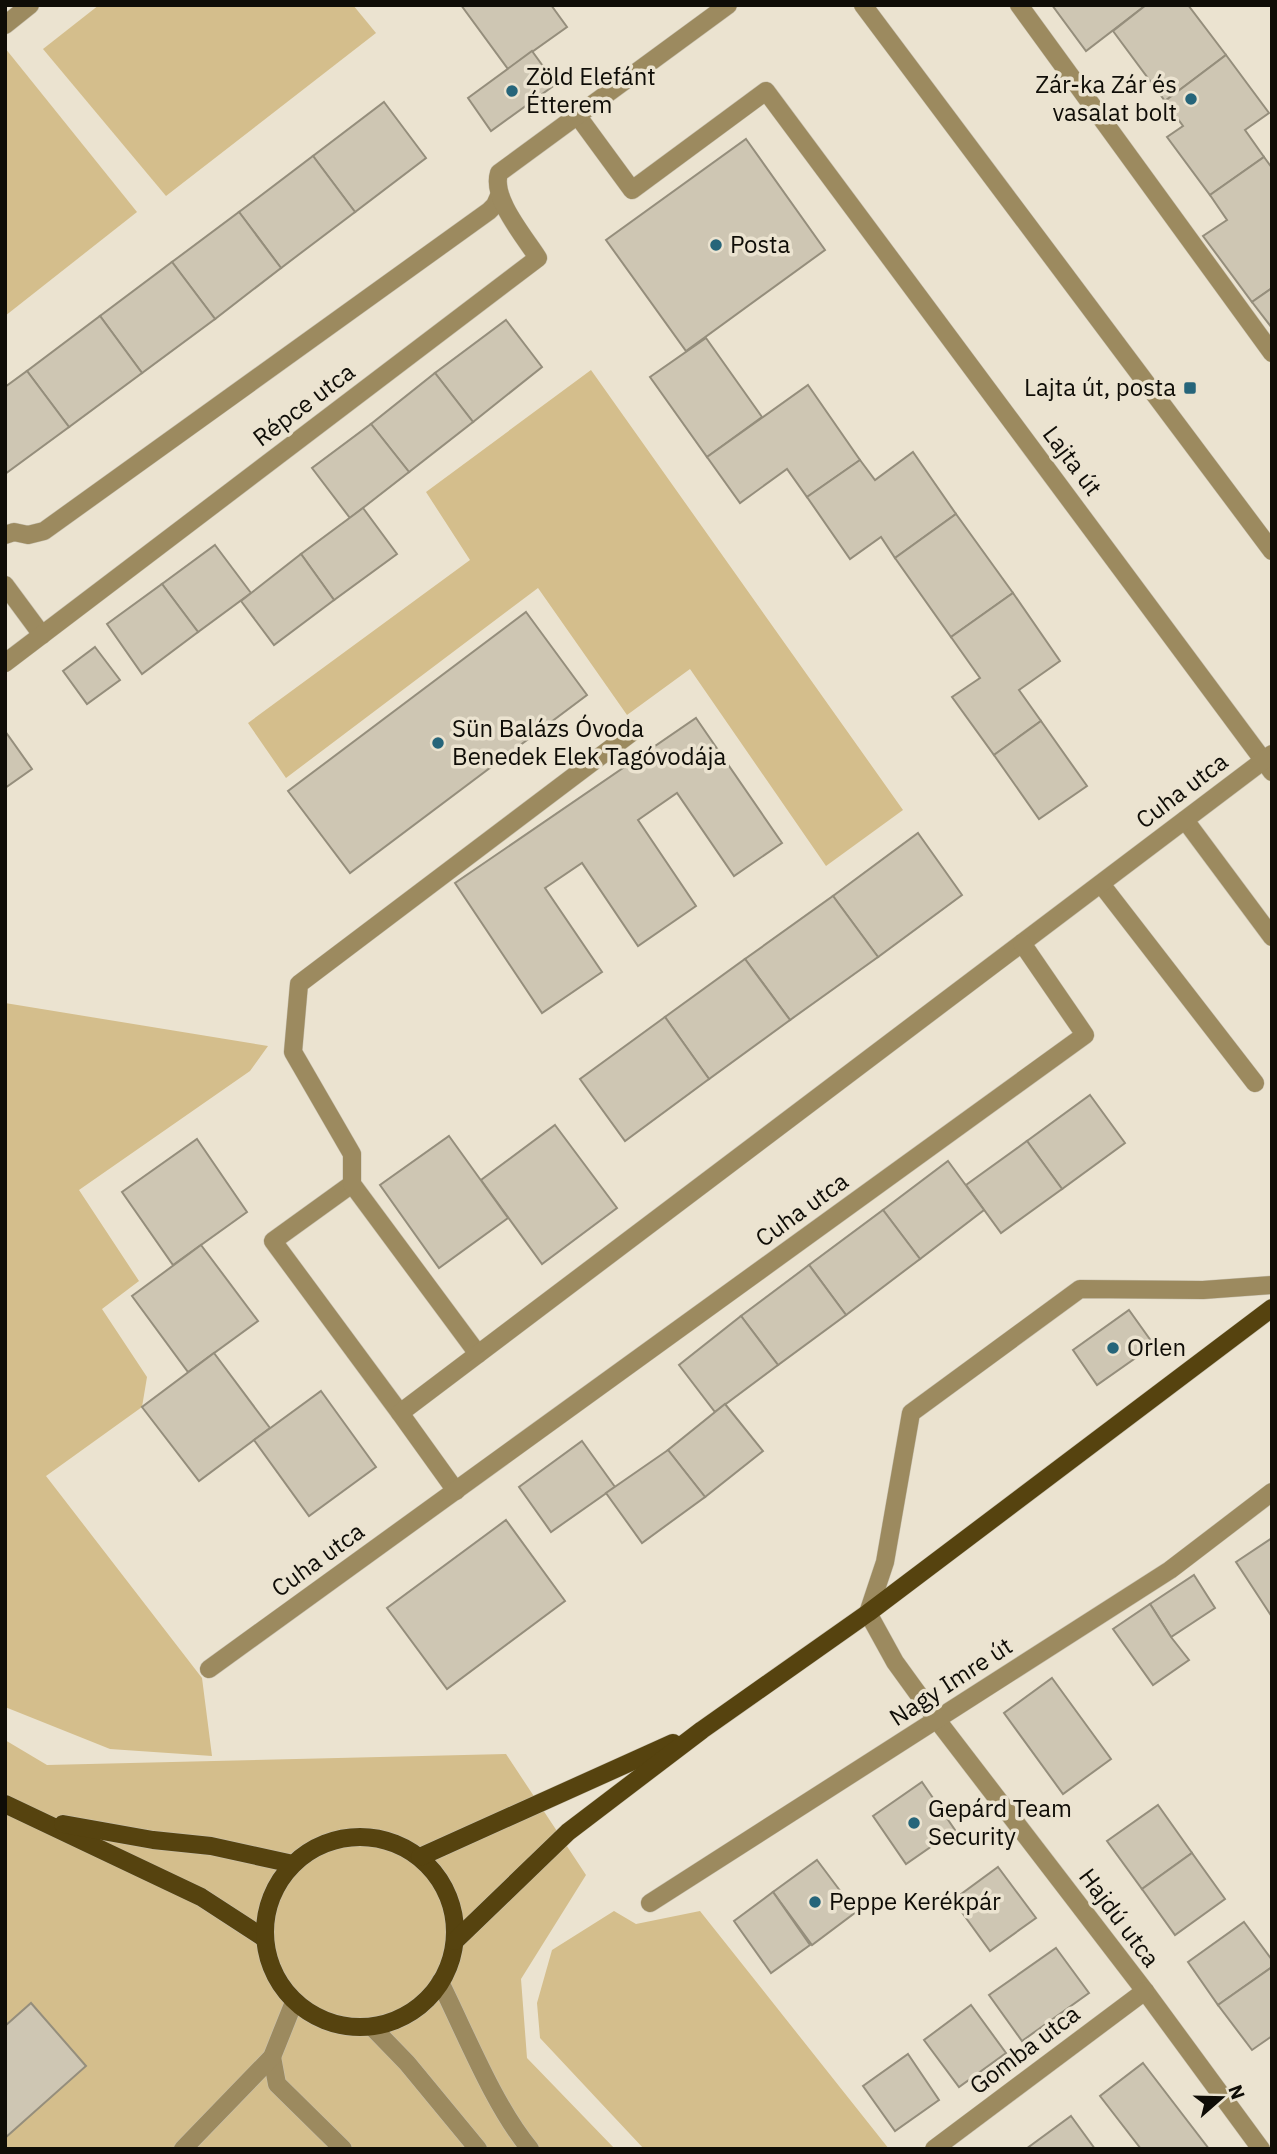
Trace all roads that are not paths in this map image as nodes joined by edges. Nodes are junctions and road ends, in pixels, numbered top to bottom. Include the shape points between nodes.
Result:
1 (30, 5) edge
2 (728, 5) edge
3 (863, 5) edge
4 (1020, 5) edge
5 (5, 24) edge
6 (577, 115) junction
7 (499, 196) junction
8 (1272, 353) edge
9 (5, 535) edge
10 (1272, 551) edge
11 (5, 585) edge
12 (42, 635) junction
13 (5, 663) edge
14 (635, 730) dead end
15 (1269, 762) edge
16 (1185, 820) junction
17 (1101, 884) junction
18 (1272, 937) edge
19 (1022, 943) junction
20 (1255, 1083) dead end
21 (352, 1184) junction
22 (1272, 1285) edge
23 (1272, 1308) edge
24 (478, 1354) junction
25 (400, 1413) junction
26 (456, 1491) junction
27 (1272, 1492) edge
28 (868, 1613) junction
29 (209, 1669) dead end
30 (937, 1720) junction
31 (702, 1730) junction
32 (5, 1804) edge
33 (38, 1819) junction
34 (420, 1857) junction
35 (293, 1864) junction
36 (650, 1903) dead end
37 (264, 1938) junction
38 (455, 1941) junction
39 (440, 1982) junction
40 (1145, 1992) junction
41 (294, 2002) junction
42 (375, 2030) junction
43 (272, 2057) junction
44 (183, 2149) edge
45 (343, 2149) edge
46 (478, 2149) edge
47 (530, 2149) edge
48 (934, 2149) edge
49 (1261, 2149) edge

1 - 5 street
2 - 6 street, Répce utca
3 - 10 street
4 - 8 street
6 - 7 street, Répce utca via 499,173
6 - 15 street, Lajta út via 632,190 765,91
7 - 9 street, Répce utca via 489,211 44,531
7 - 12 street, Répce utca via 538,258
11 - 12 street
12 - 13 street, Répce utca
14 - 21 street via 299,984 293,1052 352,1154
15 - 16 street, Cuha utca
16 - 17 street, Cuha utca
16 - 18 street
17 - 19 street, Cuha utca
17 - 20 street
19 - 24 street, Cuha utca
19 - 26 street, Cuha utca via 1085,1035
21 - 24 street
21 - 25 street via 273,1241
22 - 28 street via 1203,1290 1080,1289 911,1413 885,1562
23 - 28 main road
24 - 25 street, Cuha utca
25 - 26 street
26 - 29 street, Cuha utca
27 - 30 street, Nagy Imre út via 1170,1570
28 - 30 street, Hajdú utca via 895,1662
28 - 31 main road
30 - 36 street, Nagy Imre út
30 - 40 street, Hajdú utca
31 - 34 main road
31 - 38 main road via 568,1832
32 - 33 main road
33 - 35 main road
33 - 37 main road via 201,1897
34 - 35 main road via 392,1842 361,1836 330,1840
34 - 38 main road via 449,1899
35 - 37 main road via 267,1906
37 - 41 main road via 272,1969
38 - 39 main road
39 - 42 main road via 430,1997 405,2017
39 - 47 street via 493,2088
40 - 48 street, Gomba utca
40 - 49 street, Hajdú utca
41 - 42 main road via 314,2016
41 - 43 street
42 - 46 street
43 - 44 street
43 - 45 street via 277,2084

